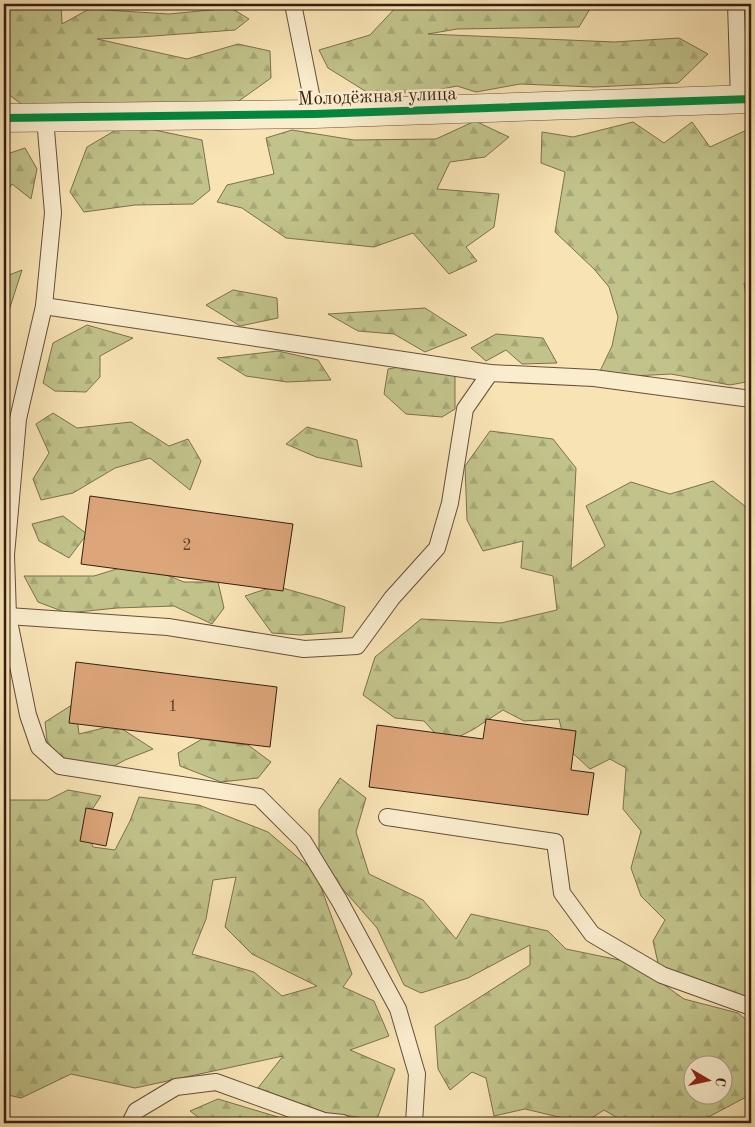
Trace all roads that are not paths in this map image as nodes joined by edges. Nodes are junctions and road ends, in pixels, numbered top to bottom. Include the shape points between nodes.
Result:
1 (293, 4) edge
2 (736, 4) edge
3 (744, 28) edge
4 (745, 99) edge
5 (315, 114) junction
6 (4, 118) edge
7 (45, 118) junction
8 (44, 306) junction
9 (490, 373) junction
10 (751, 399) edge
11 (5, 555) edge
12 (6, 618) edge
13 (386, 817) dead end
14 (751, 1007) edge
15 (130, 1123) edge
16 (343, 1123) edge
17 (414, 1123) edge

1 - 5 lane
2 - 3 lane
3 - 4 lane
4 - 5 street, Молодёжная улица
5 - 7 street, Молодёжная улица
6 - 7 street, Молодёжная улица
7 - 8 lane via 53,213
8 - 9 lane
8 - 11 lane via 18,418
9 - 10 lane via 594,378
9 - 12 lane via 465,409 450,503 437,548 392,598 357,646 304,649 168,627
11 - 12 lane
12 - 17 lane via 28,715 39,747 60,766 259,798 303,841 398,1009 417,1074
13 - 14 lane via 555,842 562,893 592,934 662,975
15 - 16 lane via 136,1111 176,1087 216,1082 324,1121

